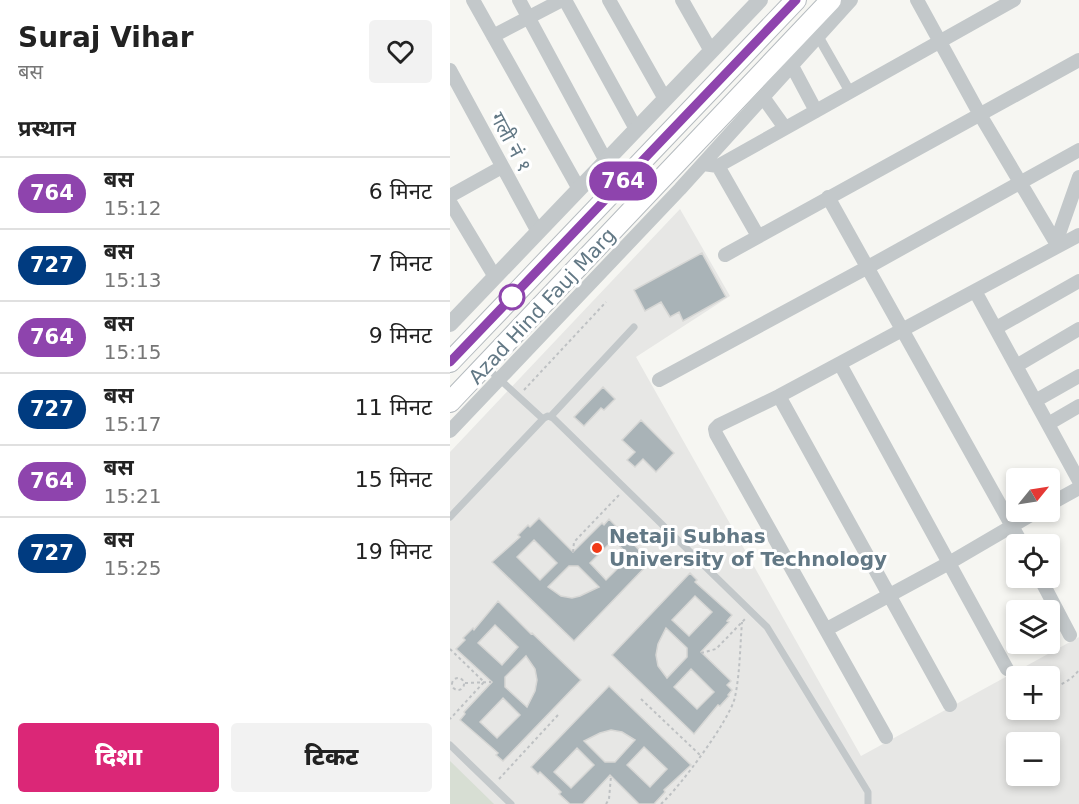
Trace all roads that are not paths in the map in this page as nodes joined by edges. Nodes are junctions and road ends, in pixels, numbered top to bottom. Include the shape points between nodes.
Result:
1 (473, 0) edge
2 (519, 0) edge
3 (563, 0) edge
4 (609, 0) edge
5 (682, 0) edge
6 (796, 0) edge
7 (831, 0) edge
8 (851, 0) edge
9 (917, 0) edge
10 (1014, 0) edge
11 (756, 1) edge
12 (528, 17) junction
13 (493, 36) junction
14 (818, 36) junction
15 (940, 43) junction
16 (711, 51) junction
17 (1079, 60) edge
18 (791, 64) junction
19 (450, 70) edge
20 (850, 92) junction
21 (763, 97) junction
22 (665, 99) junction
23 (816, 111) junction
24 (980, 113) junction
25 (784, 128) junction
26 (636, 129) junction
27 (1079, 150) edge
28 (606, 161) junction
29 (703, 164) junction
30 (718, 166) junction
31 (502, 167) junction
32 (1079, 177) edge
33 (1020, 183) junction
34 (579, 189) junction
35 (450, 196) edge
36 (828, 197) junction
37 (450, 202) edge
38 (538, 232) junction
39 (1079, 235) edge
40 (758, 236) junction
41 (1055, 246) junction
42 (725, 255) dead end
43 (868, 267) junction
44 (495, 277) junction
45 (1079, 281) edge
46 (975, 291) junction
47 (450, 324) edge
48 (634, 327) dead end
49 (996, 328) junction
50 (903, 329) junction
51 (1079, 329) edge
52 (450, 362) edge
53 (840, 364) junction
54 (1016, 366) junction
55 (493, 373) junction
56 (1079, 376) edge
57 (659, 380) dead end
58 (779, 396) junction
59 (1035, 401) junction
60 (450, 402) edge
61 (1079, 406) edge
62 (551, 416) junction
63 (543, 419) junction
64 (1048, 424) junction
65 (450, 431) edge
66 (1079, 450) edge
67 (1066, 458) junction
68 (1079, 481) edge
69 (1079, 488) edge
70 (1060, 498) edge
71 (450, 517) edge
72 (1018, 522) edge
73 (1011, 526) junction
74 (1016, 534) edge
75 (949, 563) junction
76 (1045, 588) edge
77 (889, 595) junction
78 (827, 629) junction
79 (1070, 635) dead end
80 (1006, 667) edge
81 (950, 705) dead end
82 (886, 737) dead end
83 (450, 745) edge
84 (511, 804) edge
85 (868, 804) edge

1 - 13 street
2 - 12 street
3 - 12 street
3 - 26 street
4 - 22 street
5 - 16 street
6 - 52 main road, Azad Hind Fauj Marg
7 - 55 main road, Azad Hind Fauj Marg
8 - 14 street
9 - 15 street
10 - 15 street
11 - 16 street
12 - 13 street
12 - 28 street
13 - 34 street
14 - 18 street
14 - 20 street
15 - 20 street
15 - 24 street
16 - 22 street
17 - 24 street
18 - 21 street
18 - 23 street
19 - 31 street, गली नं १
20 - 23 street
21 - 25 street
21 - 29 street
22 - 26 street
23 - 25 street
24 - 33 street
24 - 36 street
25 - 30 street
26 - 28 street
27 - 33 street
28 - 34 street
29 - 30 street
29 - 55 street
30 - 40 street
31 - 35 street
31 - 38 street, गली नं १
32 - 41 street
33 - 41 street
33 - 43 street
34 - 38 street
36 - 40 street
36 - 43 street
37 - 44 street
38 - 44 street
39 - 41 street
40 - 42 street
41 - 46 street
43 - 50 street
43 - 57 street
44 - 47 street
45 - 49 street
46 - 49 street
46 - 50 street
48 - 62 lane
49 - 54 street
50 - 53 street
50 - 73 street
51 - 54 street
53 - 58 street
53 - 75 street
54 - 59 street
55 - 60 main road, Azad Hind Fauj Marg
55 - 63 lane
55 - 65 street
56 - 59 street
58 - 77 street
58 - 78 street via 719,425 716,434
59 - 64 street
61 - 64 street
62 - 63 lane
62 - 85 lane via 772,633 868,792
63 - 71 lane
64 - 67 street
66 - 67 street
67 - 68 street
69 - 70 street
72 - 73 street
73 - 74 street
73 - 75 street
75 - 77 street
75 - 80 street
76 - 79 street
77 - 78 street
77 - 81 street
78 - 82 street
83 - 84 lane

